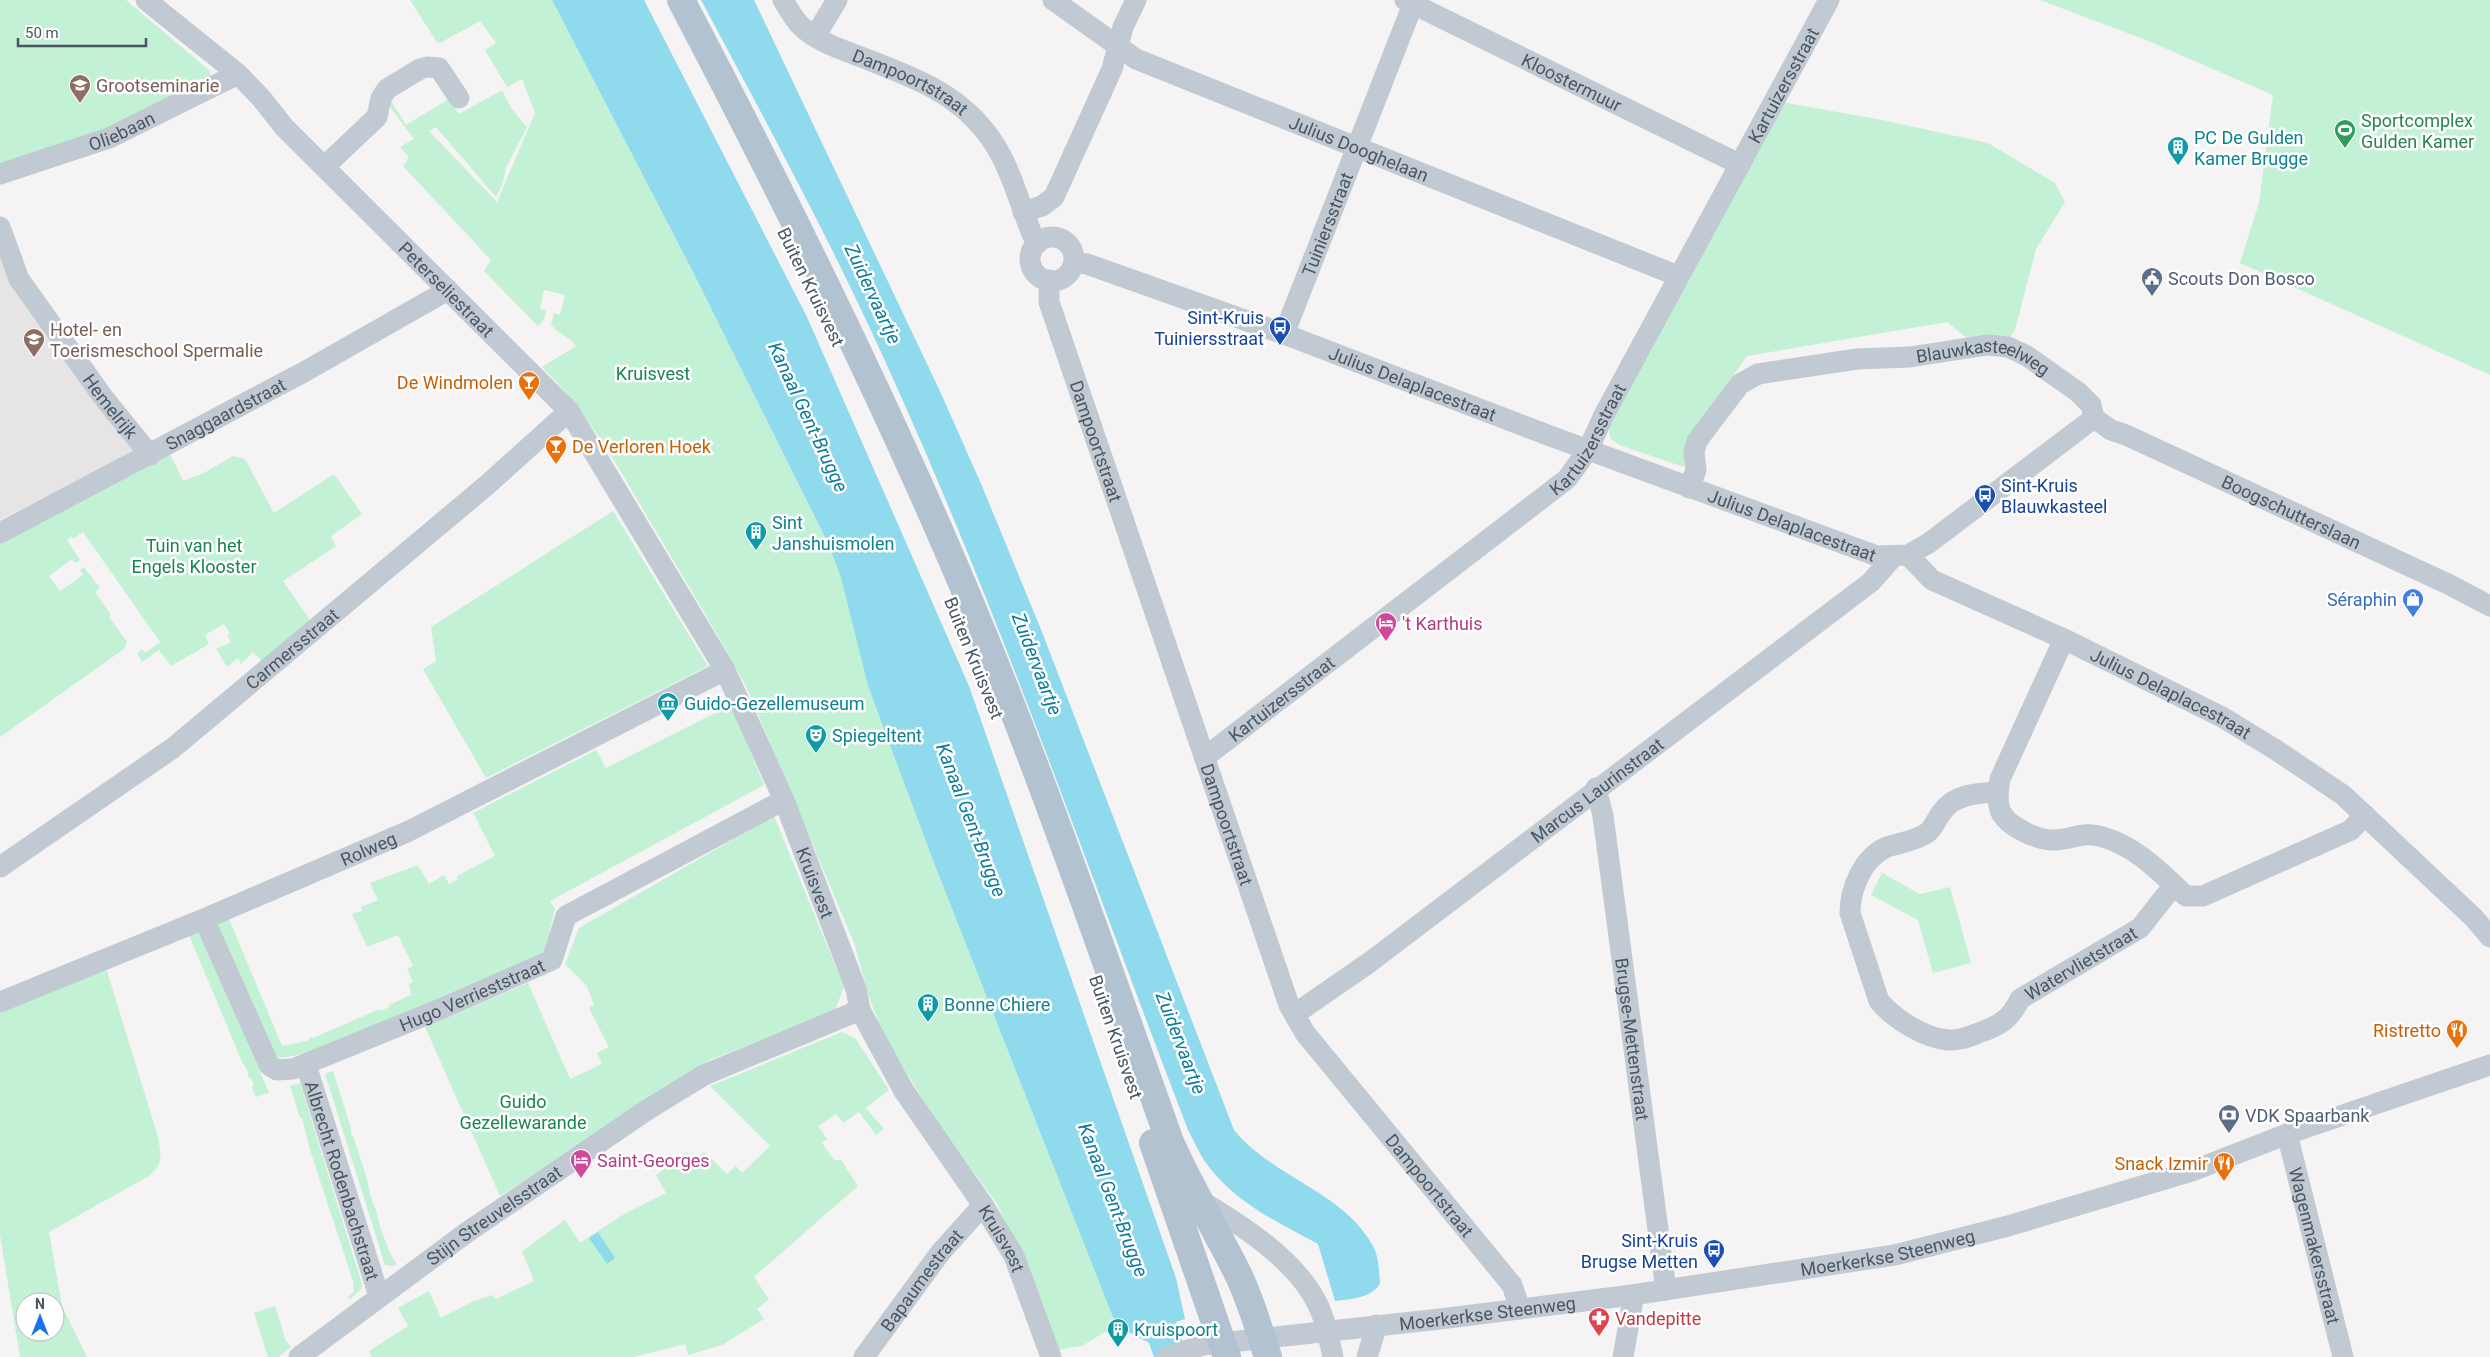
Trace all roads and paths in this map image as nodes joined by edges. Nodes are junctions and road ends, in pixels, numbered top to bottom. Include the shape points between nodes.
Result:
1 (146, 0) edge
2 (663, 0) edge
3 (680, 0) edge
4 (782, 0) edge
5 (837, 0) edge
6 (1053, 0) edge
7 (1136, 0) edge
8 (1409, 2) edge
9 (1824, 2) edge
10 (812, 35) junction
11 (1119, 48) junction
12 (238, 74) junction
13 (459, 98) dead end
14 (1358, 147) junction
15 (1739, 164) junction
16 (324, 167) junction
17 (0, 174) edge
18 (1023, 212) junction
19 (0, 227) edge
20 (1038, 243) junction
21 (1074, 262) junction
22 (1678, 276) junction
23 (1049, 280) junction
24 (448, 290) junction
25 (1284, 334) junction
26 (569, 411) junction
27 (2094, 418) junction
28 (1588, 450) junction
29 (150, 455) junction
30 (1689, 488) junction
31 (0, 533) edge
32 (1901, 556) junction
33 (2490, 606) edge
34 (2064, 639) junction
35 (725, 670) junction
36 (1205, 757) junction
37 (1596, 788) junction
38 (1998, 792) junction
39 (784, 800) junction
40 (2365, 815) junction
41 (0, 867) edge
42 (2174, 885) junction
43 (204, 919) junction
44 (2490, 937) edge
45 (0, 1002) edge
46 (860, 1010) junction
47 (1295, 1014) junction
48 (306, 1065) junction
49 (2490, 1065) edge
50 (2287, 1134) junction
51 (1198, 1199) junction
52 (983, 1205) junction
53 (1666, 1290) junction
54 (1632, 1295) junction
55 (379, 1296) junction
56 (1520, 1309) junction
57 (1377, 1324) junction
58 (1327, 1331) junction
59 (1265, 1347) edge
60 (1224, 1350) edge
61 (1177, 1354) edge
62 (299, 1357) edge
63 (864, 1357) edge
64 (1052, 1357) edge
65 (1334, 1357) edge
66 (1367, 1357) edge
67 (1624, 1357) edge
68 (2343, 1357) edge

1 - 12 street, Peterseliestraat
2 - 60 main road, Buiten Kruisvest via 754,172 841,348 927,544 1024,781
3 - 51 main road, Buiten Kruisvest via 768,166 859,351 944,542 1038,776 1170,1142
4 - 10 street, Dampoortstraat via 799,24
5 - 10 street
6 - 11 street, Julius Dooghelaan
7 - 11 street via 1123,27
8 - 14 street, Tuiniersstraat
8 - 15 street, Kloostermuur
9 - 15 street, Kartuizersstraat
10 - 18 street, Dampoortstraat via 927,83 965,110 986,131 1001,155
11 - 14 street, Julius Dooghelaan via 1136,59
11 - 18 street via 1054,196 1042,206
12 - 16 street, Peterseliestraat
12 - 17 street, Oliebaan via 109,138
13 - 16 street via 439,68 420,70 387,89 381,98 377,118
14 - 22 street, Julius Dooghelaan
14 - 25 street, Tuiniersstraat
15 - 22 street, Kartuizersstraat
16 - 24 street, Peterseliestraat
18 - 20 street, Dampoortstraat
19 - 29 street, Hemelrijk via 19,279 103,397
20 - 21 street via 1050,237 1063,240 1072,249
20 - 23 street via 1031,254 1033,268 1036,274
21 - 23 street via 1062,278
21 - 25 street, Julius Delaplacestraat
22 - 28 street, Kartuizersstraat
23 - 36 street, Dampoortstraat via 1049,302
24 - 26 street, Peterseliestraat
24 - 29 street, Snaggaardstraat
25 - 28 street, Julius Delaplacestraat
26 - 35 street, Kruisvest
26 - 41 street, Carmersstraat via 486,485 173,748
27 - 30 street, Blauwkasteelweg via 2091,405 2078,392 2027,356 2008,347 1987,345 1758,374 1740,384 1697,441 1694,452 1696,470
27 - 32 street via 1929,543
27 - 33 street, Boogschutterslaan via 2111,430
28 - 30 street, Julius Delaplacestraat
28 - 36 street, Kartuizersstraat via 1567,479
29 - 31 street, Snaggaardstraat
30 - 32 street, Julius Delaplacestraat via 1863,552
32 - 34 street, Julius Delaplacestraat via 1932,580
32 - 37 street, Marcus Laurinstraat via 1871,582
34 - 38 street via 2000,780
34 - 40 street, Julius Delaplacestraat via 2222,717 2342,795
35 - 39 street, Kruisvest
35 - 43 street, Rolweg via 409,831
36 - 47 street, Dampoortstraat via 1289,1005
37 - 47 street, Marcus Laurinstraat via 1370,962
37 - 53 street, Brugse-Mettenstraat via 1603,816
38 - 42 street via 2000,810 2019,828 2041,839 2054,840 2081,834 2105,837 2157,867
38 - 42 street, Watervlietstraat via 1956,800 1944,809 1929,832 1874,855 1864,867 1850,900 1850,913 1879,1002 1889,1013 1933,1037 1961,1039 2005,1022 2020,999 2140,928
39 - 46 street, Kruisvest via 856,989
39 - 48 street, Hugo Verrieststraat via 566,916 552,960
40 - 42 street via 2350,830 2217,891 2203,896 2186,896
40 - 44 street, Julius Delaplacestraat
43 - 45 street, Rolweg
43 - 48 street, Hugo Verrieststraat via 269,1065 284,1070
46 - 52 street, Kruisvest via 904,1091
46 - 55 street, Stijn Streuvelsstraat via 704,1075 524,1193
47 - 56 street, Dampoortstraat via 1305,1033 1512,1285
48 - 55 street, Albrecht Rodenbachstraat
49 - 50 street, Moerkerkse Steenweg
50 - 53 street, Moerkerkse Steenweg via 2192,1172 2008,1226 1894,1255
50 - 68 street, Wagenmakersstraat
51 - 58 street via 1226,1215 1293,1270 1318,1304
51 - 59 main road, Buiten Kruisvest via 1238,1275
52 - 63 street, Bapaumestraat via 940,1252
52 - 64 street, Kruisvest via 1014,1256
53 - 54 street, Moerkerkse Steenweg
54 - 56 street, Moerkerkse Steenweg
54 - 67 street
55 - 62 street, Stijn Streuvelsstraat
56 - 57 street, Moerkerkse Steenweg
57 - 58 street, Moerkerkse Steenweg
57 - 66 street
58 - 59 street, Moerkerkse Steenweg
58 - 65 street
59 - 60 street, Moerkerkse Steenweg
60 - 61 street, Moerkerkse Steenweg via 1203,1345

